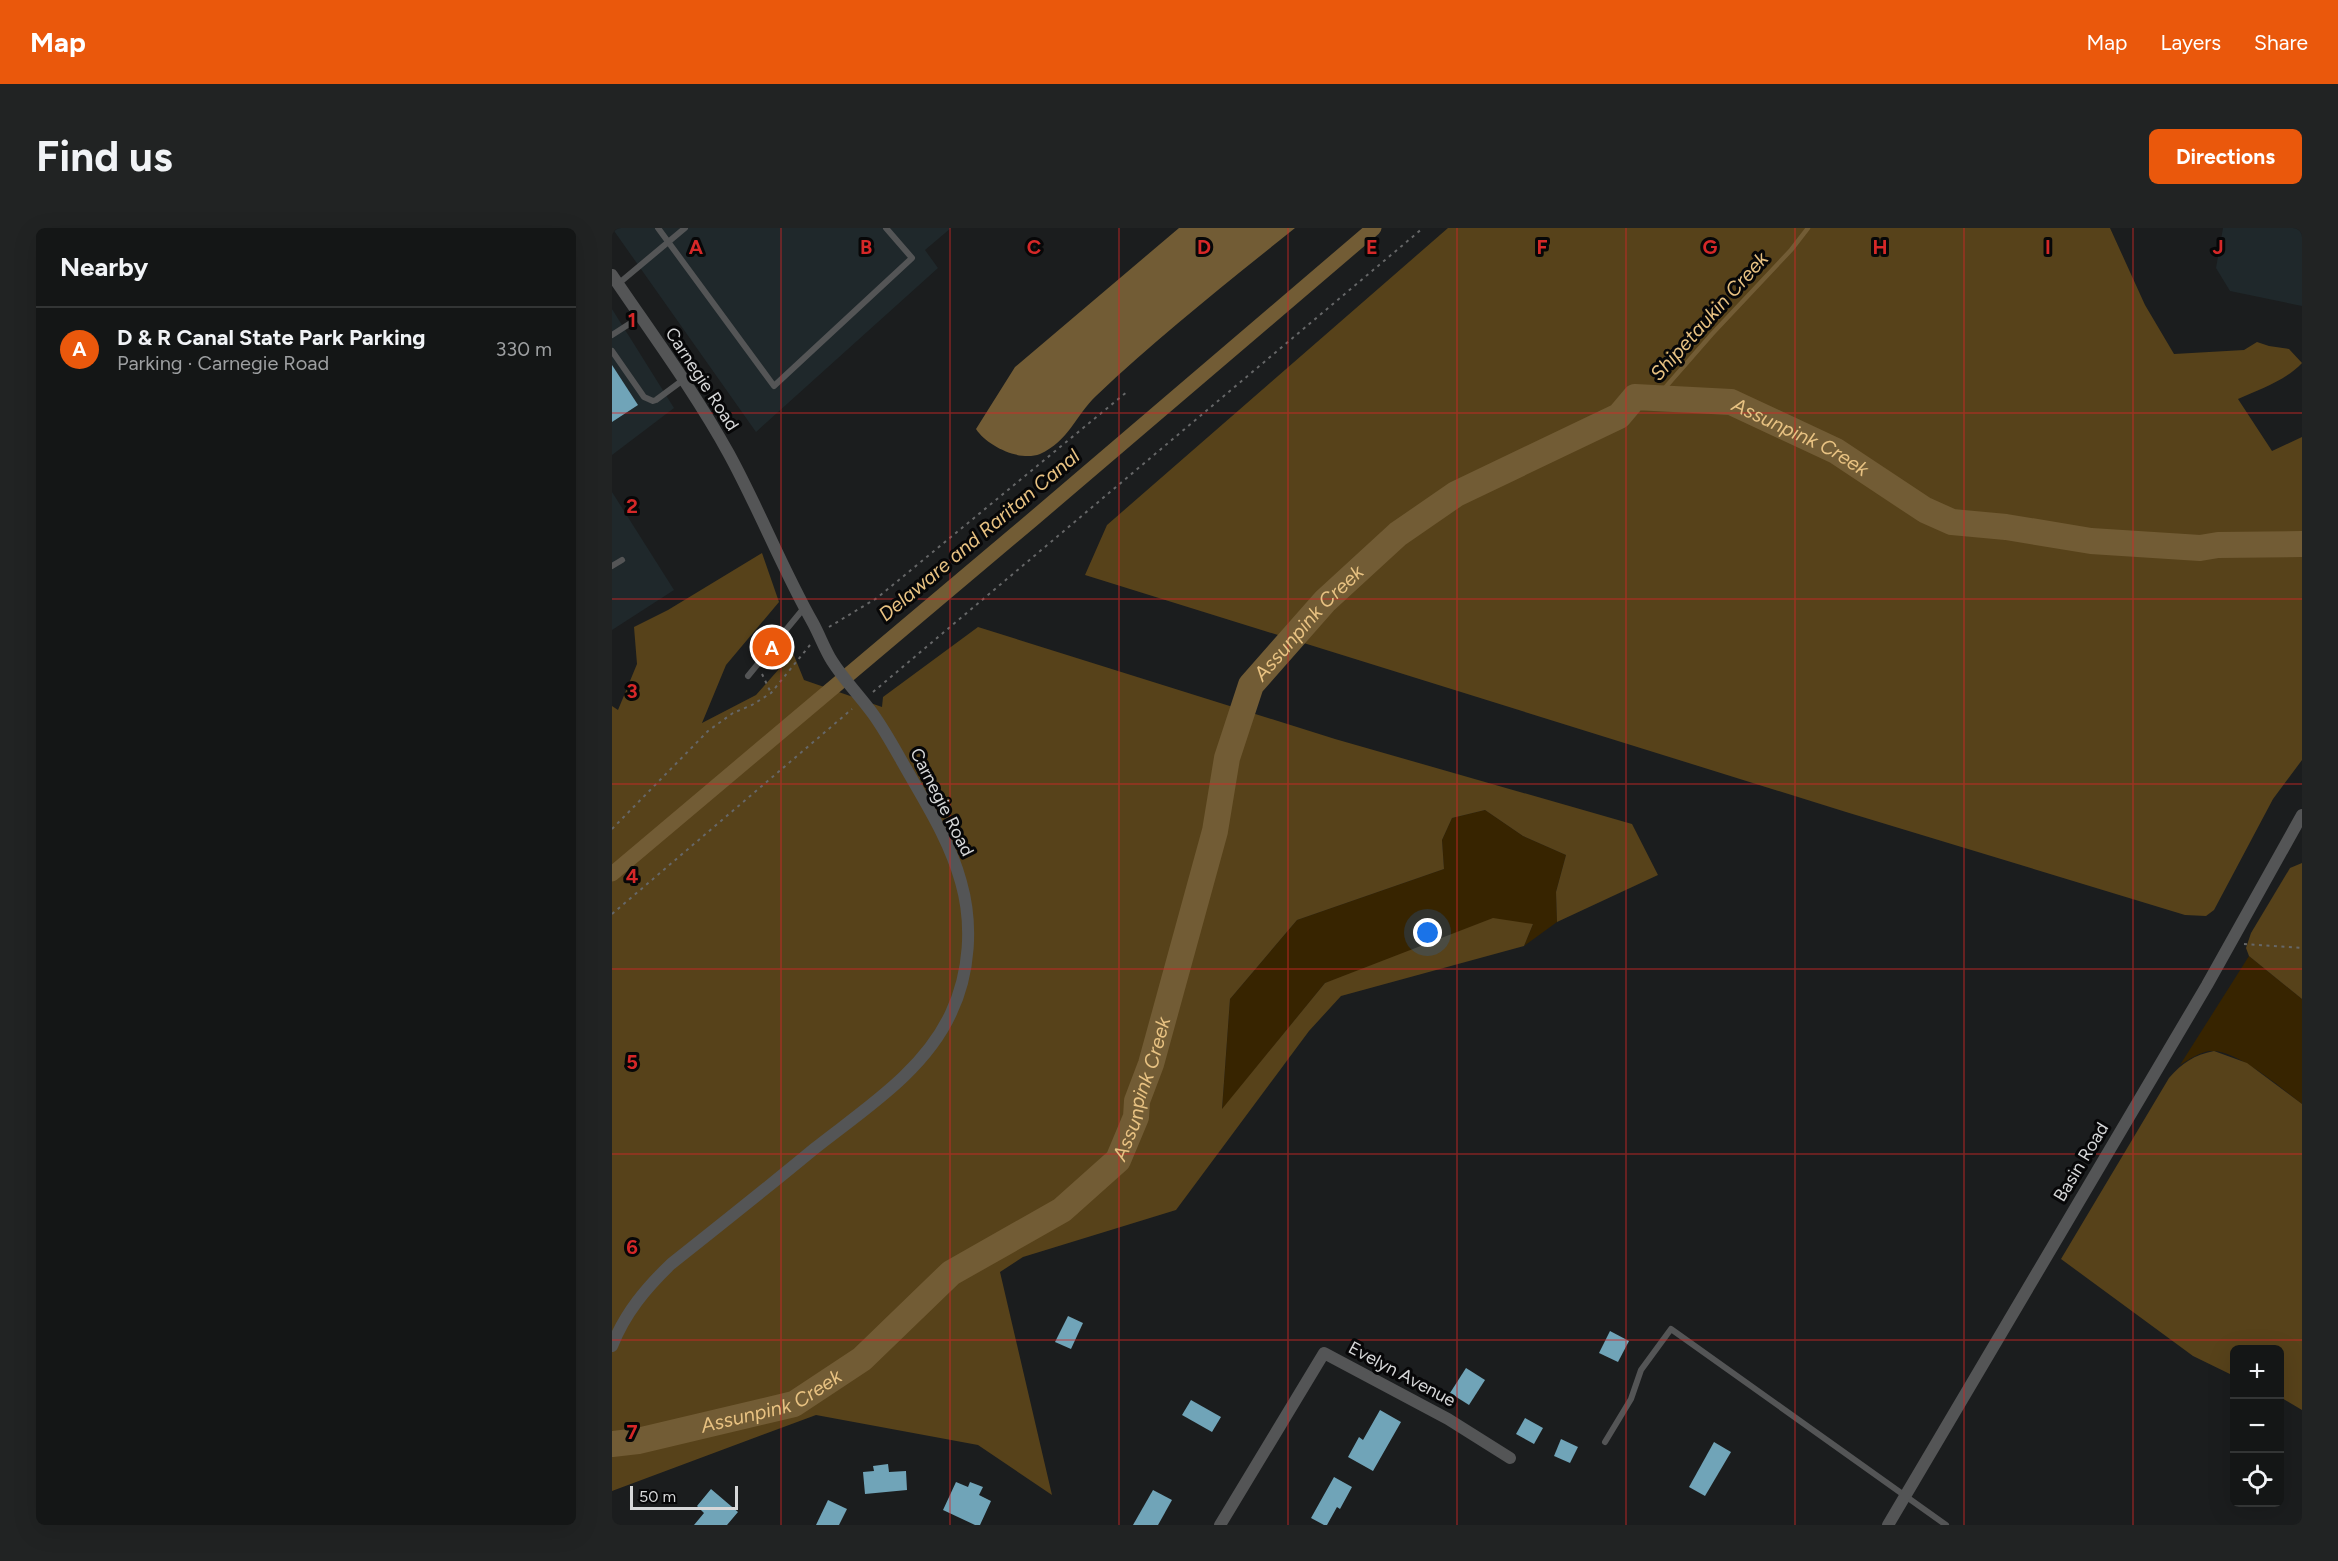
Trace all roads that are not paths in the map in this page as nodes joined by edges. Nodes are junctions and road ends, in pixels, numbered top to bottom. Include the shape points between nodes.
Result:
1 (658, 228) edge
2 (685, 228) edge
3 (886, 228) edge
4 (668, 243) junction
5 (615, 279) edge
6 (640, 317) junction
7 (612, 335) edge
8 (612, 351) edge
9 (683, 380) junction
10 (622, 561) dead end
11 (612, 566) edge
12 (804, 608) junction
13 (748, 676) dead end
14 (2302, 815) edge
15 (612, 1346) edge
16 (1605, 1442) dead end
17 (1510, 1458) dead end
18 (1905, 1495) junction
19 (1220, 1525) edge
20 (1888, 1525) edge
21 (1946, 1525) edge

1 - 4 lane
2 - 4 lane
3 - 4 lane via 912,258 774,386
4 - 5 lane
5 - 6 street, Carnegie Road
6 - 7 lane
6 - 9 street, Carnegie Road
8 - 9 lane via 644,397 656,400
9 - 12 street, Carnegie Road via 728,452
10 - 11 lane
12 - 13 lane
12 - 15 street, Carnegie Road via 831,659 878,723 932,813 953,858 966,908 968,942 962,979 951,1013 934,1043 899,1081 671,1264 629,1312
14 - 18 street, Basin Road via 2207,985
16 - 18 lane via 1631,1399 1641,1370 1671,1329
17 - 19 street, Evelyn Avenue via 1448,1419 1324,1353
18 - 20 street, Basin Road
18 - 21 lane

